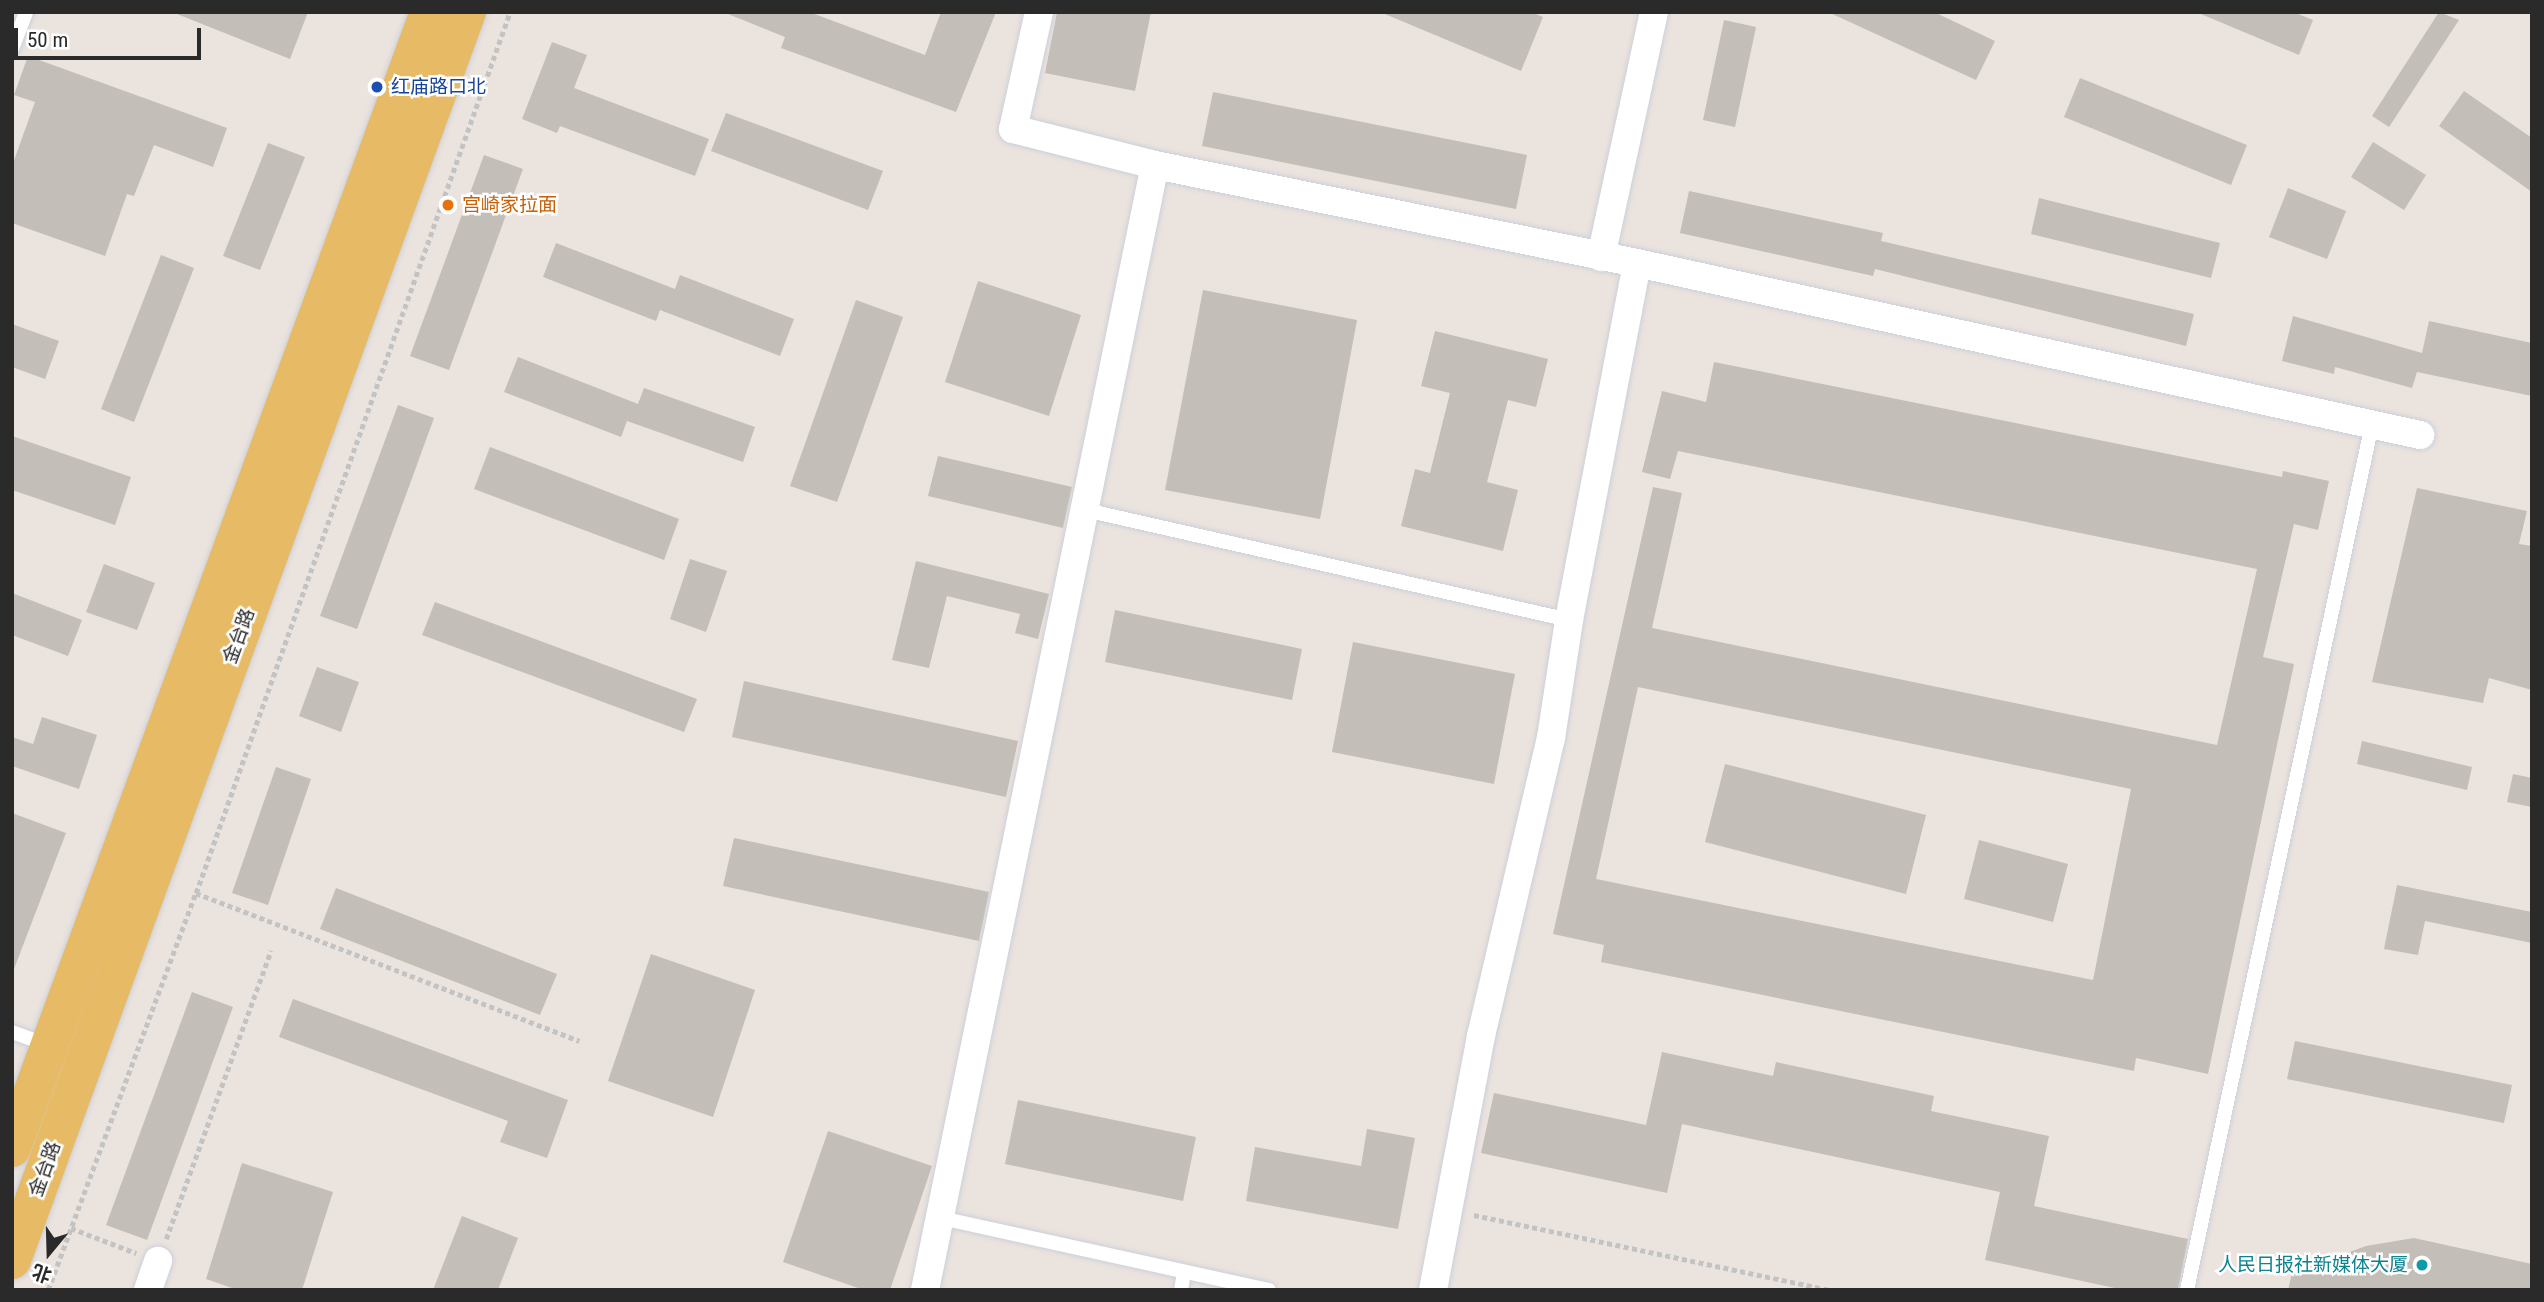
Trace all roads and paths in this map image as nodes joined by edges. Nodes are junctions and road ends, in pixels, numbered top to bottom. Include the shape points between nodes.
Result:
1 (26, 12) edge
2 (429, 12) edge
3 (467, 12) edge
4 (510, 12) edge
5 (1039, 12) edge
6 (1654, 12) edge
7 (12, 49) edge
8 (1155, 165) junction
9 (1601, 257) junction
10 (1637, 263) junction
11 (2372, 424) junction
12 (2420, 435) dead end
13 (1081, 509) junction
14 (1569, 620) junction
15 (196, 893) junction
16 (271, 950) dead end
17 (12, 1031) edge
18 (579, 1041) dead end
19 (50, 1046) junction
20 (12, 1148) edge
21 (1451, 1210) junction
22 (941, 1218) junction
23 (71, 1228) junction
24 (12, 1260) edge
25 (158, 1261) junction
26 (1184, 1273) junction
27 (48, 1290) edge
28 (148, 1290) edge
29 (925, 1290) edge
30 (1181, 1290) edge
31 (1269, 1290) edge
32 (1433, 1290) edge
33 (1829, 1290) edge
34 (2188, 1290) edge

1 - 7 lane
2 - 19 main road, 金台路
3 - 24 main road, 金台路
4 - 15 path
5 - 8 street via 1013,129
6 - 9 street
8 - 9 street
8 - 13 street
9 - 10 street
10 - 11 street
10 - 14 street
11 - 12 street
11 - 34 lane
13 - 14 lane
13 - 22 street
14 - 21 street via 1551,738 1481,1036
15 - 18 path
15 - 23 path
16 - 25 path
17 - 19 lane
19 - 20 main road, 金台路
21 - 32 street
21 - 33 path
22 - 26 lane
22 - 29 street
23 - 25 path
23 - 27 path
25 - 28 street
26 - 30 lane
26 - 31 lane

